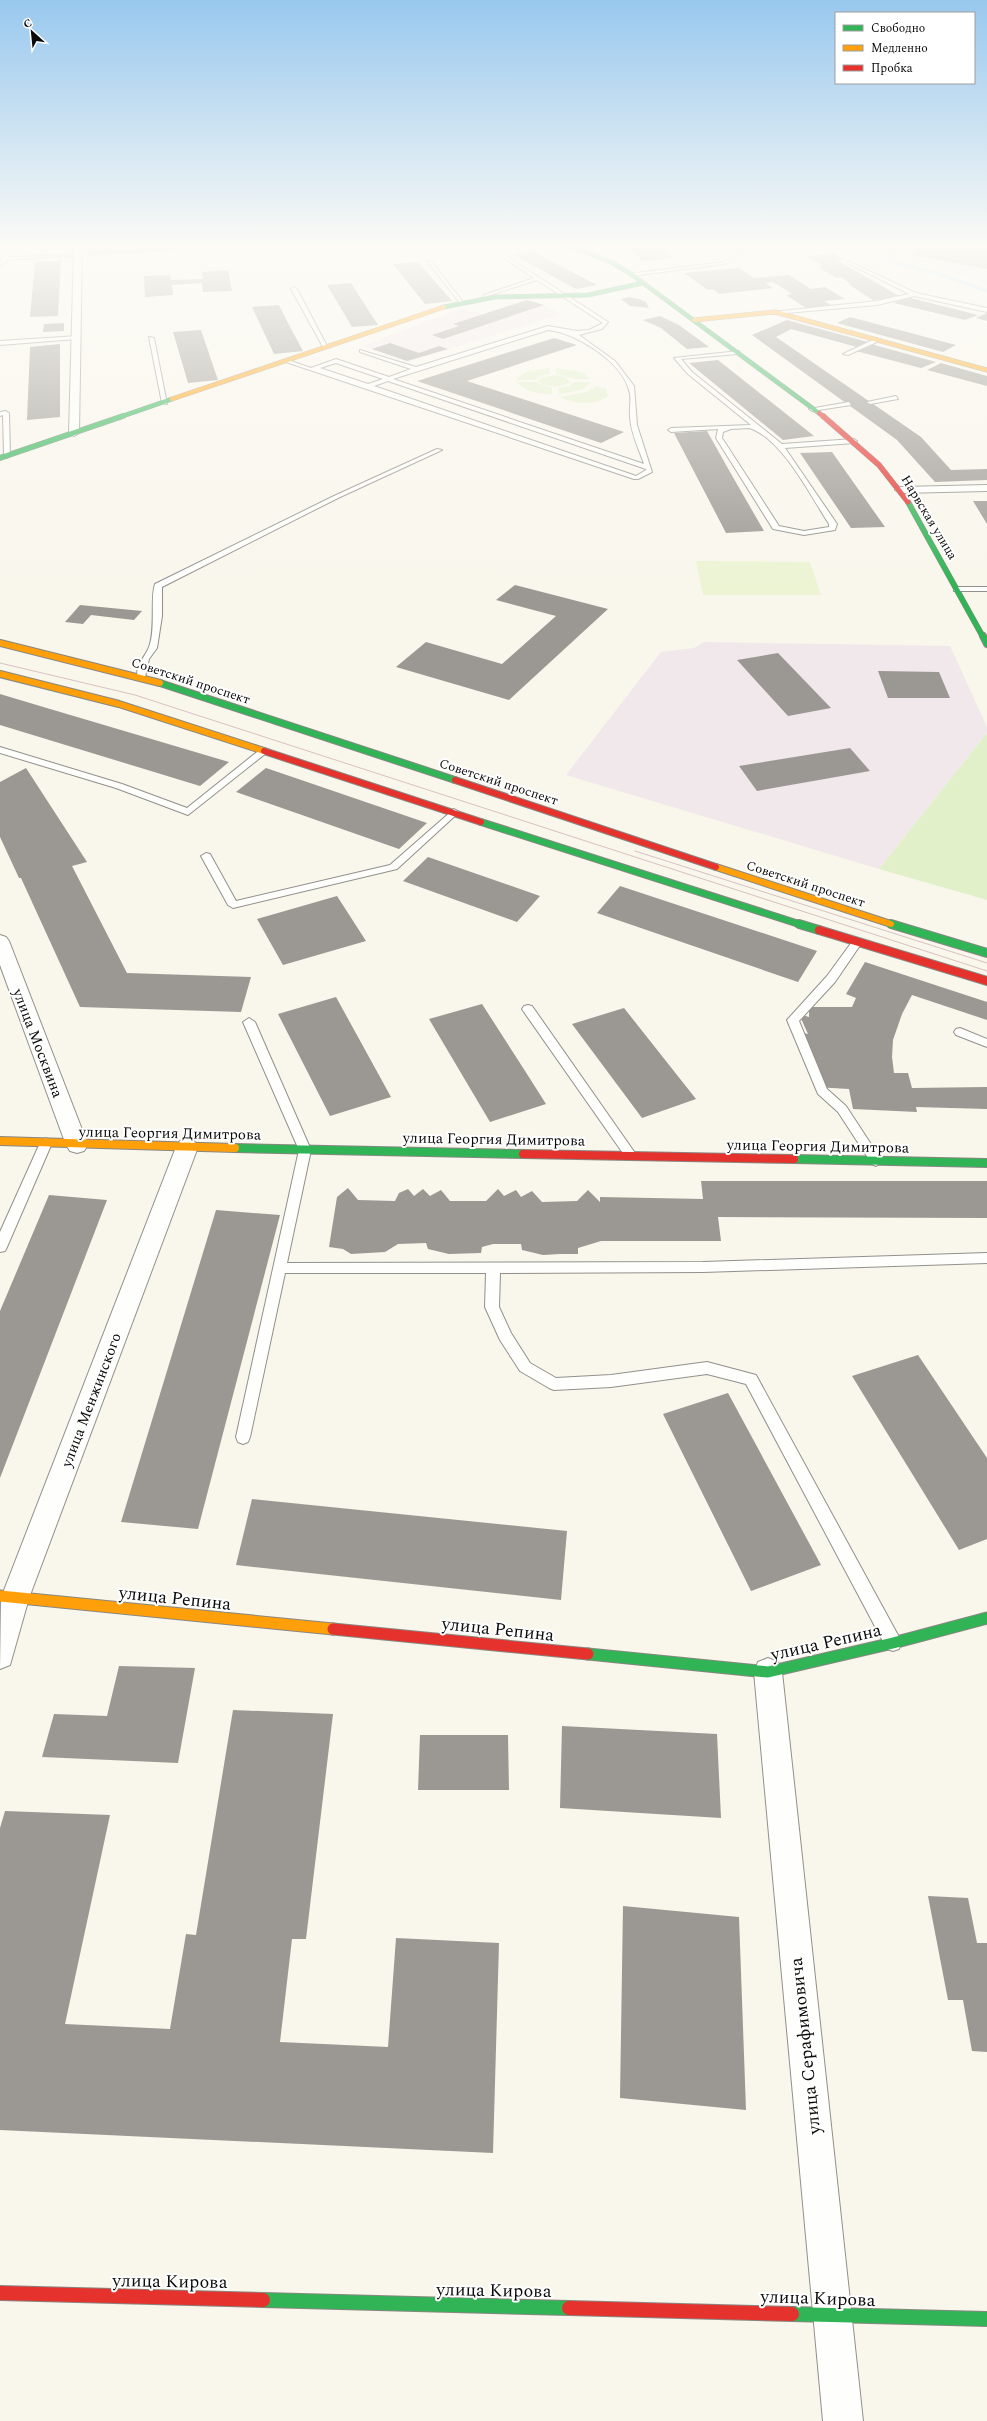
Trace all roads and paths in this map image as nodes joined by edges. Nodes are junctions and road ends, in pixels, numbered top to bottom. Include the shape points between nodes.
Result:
1 (76, 360) edge
2 (155, 360) edge
3 (289, 360) edge
4 (389, 360) edge
5 (445, 360) edge
6 (610, 360) edge
7 (679, 360) edge
8 (748, 360) edge
9 (950, 360) edge
10 (286, 361) junction
11 (416, 369) junction
12 (311, 370) junction
13 (987, 370) edge
14 (388, 379) junction
15 (368, 386) junction
16 (896, 398) dead end
17 (870, 402) dead end
18 (165, 403) junction
19 (849, 404) dead end
20 (812, 409) junction
21 (0, 414) edge
22 (730, 427) junction
23 (671, 430) dead end
24 (762, 430) junction
25 (74, 433) junction
26 (854, 441) junction
27 (781, 446) junction
28 (439, 450) dead end
29 (3, 457) edge
30 (649, 468) junction
31 (987, 488) edge
32 (901, 490) junction
33 (956, 589) junction
34 (987, 589) edge
35 (0, 643) edge
36 (987, 644) edge
37 (0, 674) edge
38 (141, 677) junction
39 (0, 750) edge
40 (265, 750) junction
41 (454, 812) junction
42 (206, 856) dead end
43 (0, 941) edge
44 (858, 941) junction
45 (987, 953) edge
46 (987, 981) edge
47 (528, 1009) dead end
48 (249, 1022) dead end
49 (960, 1032) dead end
50 (987, 1043) edge
51 (0, 1141) edge
52 (46, 1143) junction
53 (77, 1145) junction
54 (187, 1147) junction
55 (305, 1150) junction
56 (631, 1156) junction
57 (876, 1161) junction
58 (987, 1163) edge
59 (0, 1247) edge
60 (987, 1258) edge
61 (279, 1268) junction
62 (493, 1268) junction
63 (243, 1437) dead end
64 (8, 1597) edge
65 (987, 1618) edge
66 (893, 1643) junction
67 (0, 1655) edge
68 (768, 1672) junction
69 (0, 2293) edge
70 (832, 2315) junction
71 (987, 2319) edge
72 (843, 2421) edge

1 - 25 street
2 - 18 lane
3 - 10 main road
4 - 11 lane
5 - 11 lane
6 - 30 lane via 631,386 633,419
7 - 24 lane via 690,373
8 - 20 main road, Нарвская улица
9 - 13 main road
10 - 12 lane
10 - 18 main road
11 - 14 lane
12 - 14 lane via 336,361
12 - 15 lane via 320,370
14 - 15 lane
14 - 30 lane
15 - 30 lane via 636,478 650,472
16 - 17 lane
18 - 25 main road
19 - 20 lane
20 - 26 main road, Нарвская улица
21 - 29 lane via 6,413
22 - 23 lane
22 - 24 lane via 749,426
22 - 27 lane via 720,431 720,438 776,528 790,533 809,533 832,528 833,524
24 - 27 lane
25 - 29 main road
26 - 27 lane
26 - 32 main road, Нарвская улица via 881,466
28 - 38 lane via 336,497 158,586 158,616 153,648 145,659
31 - 32 street
32 - 33 main road, Нарвская улица
33 - 34 lane
33 - 36 main road, Нарвская улица
35 - 38 main road, Советский проспект
37 - 40 main road via 119,704
38 - 45 main road, Советский проспект via 875,919
39 - 40 lane via 119,786 188,812
40 - 41 main road
41 - 42 lane via 393,867 233,905
41 - 44 main road via 713,897
43 - 53 street, улица Москвина
44 - 46 main road
44 - 57 lane via 831,979 793,1020 822,1091 842,1109
47 - 56 lane
48 - 55 lane
49 - 50 lane
51 - 52 main road, улица Георгия Димитрова
52 - 53 main road, улица Георгия Димитрова
52 - 59 lane
53 - 54 main road, улица Георгия Димитрова
54 - 55 main road, улица Георгия Димитрова
54 - 64 street, улица Менжинского
55 - 56 main road, улица Георгия Димитрова
55 - 61 lane
56 - 57 main road, улица Георгия Димитрова
57 - 58 main road, улица Георгия Димитрова
60 - 62 lane via 703,1267
61 - 62 lane
61 - 63 lane
62 - 66 lane via 492,1307 505,1336 525,1367 554,1384 611,1381 707,1368 751,1379
64 - 67 street, улица Менжинского
64 - 68 main road, улица Репина
65 - 66 main road, улица Репина
66 - 68 main road, улица Репина
68 - 70 street, улица Серафимовича
69 - 70 main road, улица Кирова
70 - 71 main road, улица Кирова
70 - 72 street, улица Серафимовича

